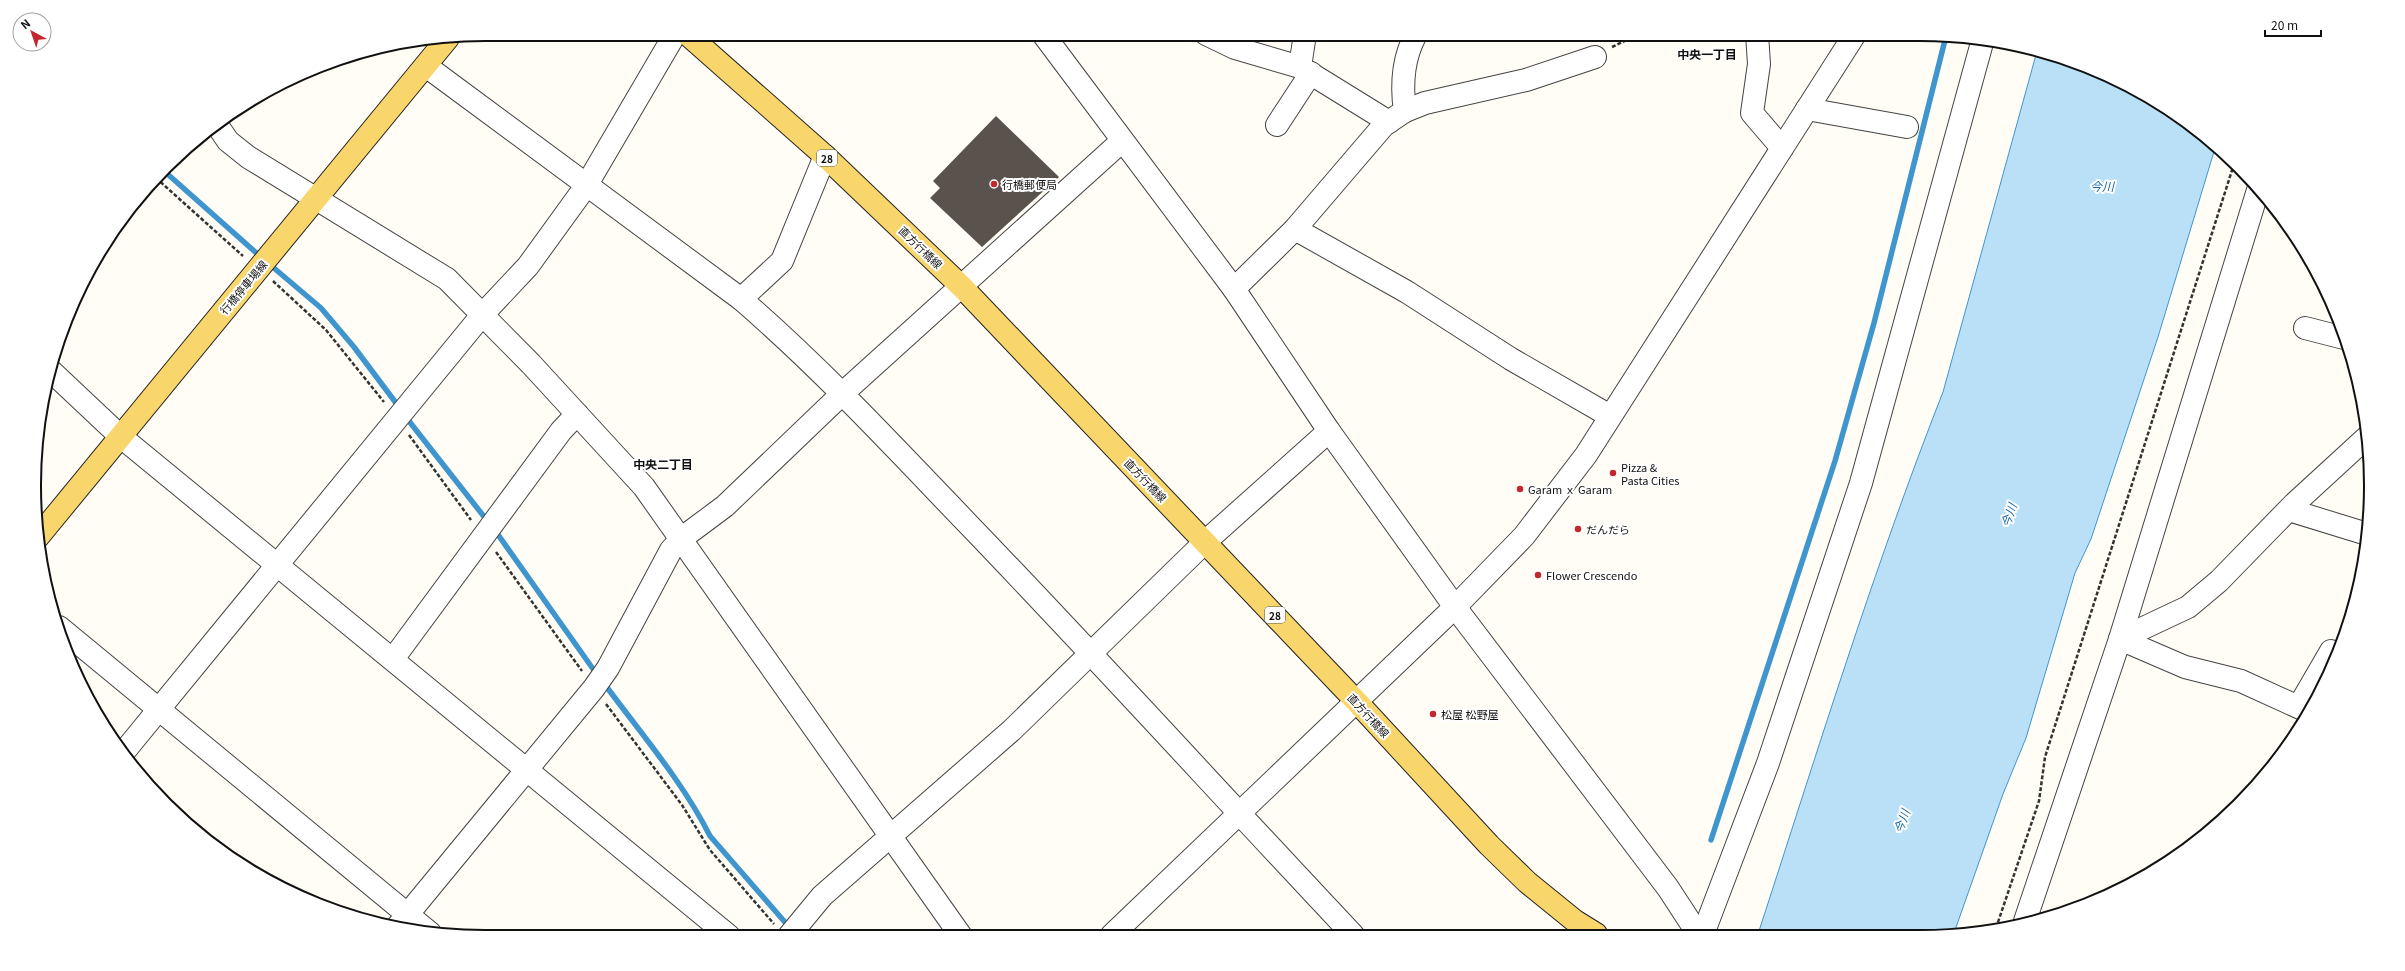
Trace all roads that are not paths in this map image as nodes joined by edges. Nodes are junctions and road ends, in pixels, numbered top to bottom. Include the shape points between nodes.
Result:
1 (671, 41) edge
2 (695, 41) edge
3 (1048, 41) edge
4 (1220, 41) edge
5 (1305, 41) edge
6 (1412, 41) edge
7 (1757, 41) edge
8 (1851, 41) edge
9 (444, 43) edge
10 (1981, 46) edge
11 (1595, 57) road end
12 (426, 66) junction
13 (1306, 70) junction
14 (1807, 109) junction
15 (1397, 116) junction
16 (1277, 125) dead end
17 (1907, 127) dead end
18 (220, 129) edge
19 (1122, 141) junction
20 (1782, 148) junction
21 (825, 156) junction
22 (586, 186) junction
23 (2256, 195) edge
24 (316, 199) junction
25 (1295, 229) junction
26 (962, 287) junction
27 (1234, 289) junction
28 (741, 299) junction
29 (482, 315) junction
30 (2305, 328) dead end
31 (2338, 336) edge
32 (55, 375) edge
33 (843, 394) junction
34 (577, 414) junction
35 (1610, 416) junction
36 (1329, 431) junction
37 (120, 436) junction
38 (2362, 442) edge
39 (2289, 510) junction
40 (44, 530) edge
41 (2361, 532) edge
42 (682, 538) junction
43 (1204, 542) junction
44 (278, 565) junction
45 (1455, 606) junction
46 (67, 634) edge
47 (2120, 639) junction
48 (2331, 651) dead end
49 (1091, 652) junction
50 (393, 659) junction
51 (1356, 701) junction
52 (158, 709) junction
53 (2303, 709) edge
54 (127, 748) edge
55 (526, 769) junction
56 (1238, 813) junction
57 (892, 837) junction
58 (2026, 917) edge
59 (403, 921) edge
60 (722, 930) edge
61 (794, 930) edge
62 (957, 930) edge
63 (1117, 930) edge
64 (1348, 930) edge
65 (1590, 930) edge
66 (1695, 930) edge
67 (1705, 930) edge

1 - 22 street
2 - 21 main road, 直方行橋線 / 28
3 - 19 street
4 - 13 street
5 - 13 street
6 - 15 street via 1401,84
7 - 20 street via 1759,64 1752,113
8 - 14 street
9 - 12 main road, 行橋停車場線
10 - 67 street via 1859,490 1768,763
11 - 15 street via 1526,80 1425,103
12 - 22 street
12 - 24 main road, 行橋停車場線
13 - 15 street
13 - 16 street
14 - 17 street
14 - 20 street
15 - 25 street
18 - 24 street via 228,141 248,156
19 - 26 street
19 - 27 street
20 - 35 street
21 - 26 main road, 直方行橋線 / 28
21 - 28 street via 782,261
22 - 28 street
22 - 29 street via 528,266
23 - 47 street
24 - 29 street via 447,279
24 - 37 main road, 行橋停車場線
25 - 27 street
25 - 35 street via 1407,292 1511,359
26 - 33 street
26 - 43 main road, 直方行橋線 / 28
27 - 36 street
28 - 33 street via 786,338
29 - 34 street
29 - 44 street
30 - 31 street
32 - 37 street
33 - 42 street via 724,506
33 - 49 street
34 - 42 street via 644,487
34 - 50 street via 561,431
35 - 45 street via 1586,455 1524,536
36 - 43 street
36 - 45 street
37 - 40 main road, 行橋停車場線
37 - 44 street
38 - 39 street
39 - 41 street
39 - 47 street via 2219,581 2188,607
42 - 55 street via 672,550 608,668
42 - 57 street
43 - 49 street
43 - 51 main road, 直方行橋線 / 28
44 - 50 street
44 - 52 street
45 - 51 street
45 - 66 street via 1668,888
46 - 52 street
47 - 53 street via 2185,668 2241,681
47 - 58 street
48 - 53 street
49 - 56 street
49 - 57 street via 1012,730
50 - 55 street
51 - 56 street
51 - 65 main road, 直方行橋線 / 28 via 1489,845 1527,882
52 - 54 street
52 - 59 street
55 - 59 street
55 - 60 street
56 - 63 street
56 - 64 street
57 - 61 street via 822,896
57 - 62 street

